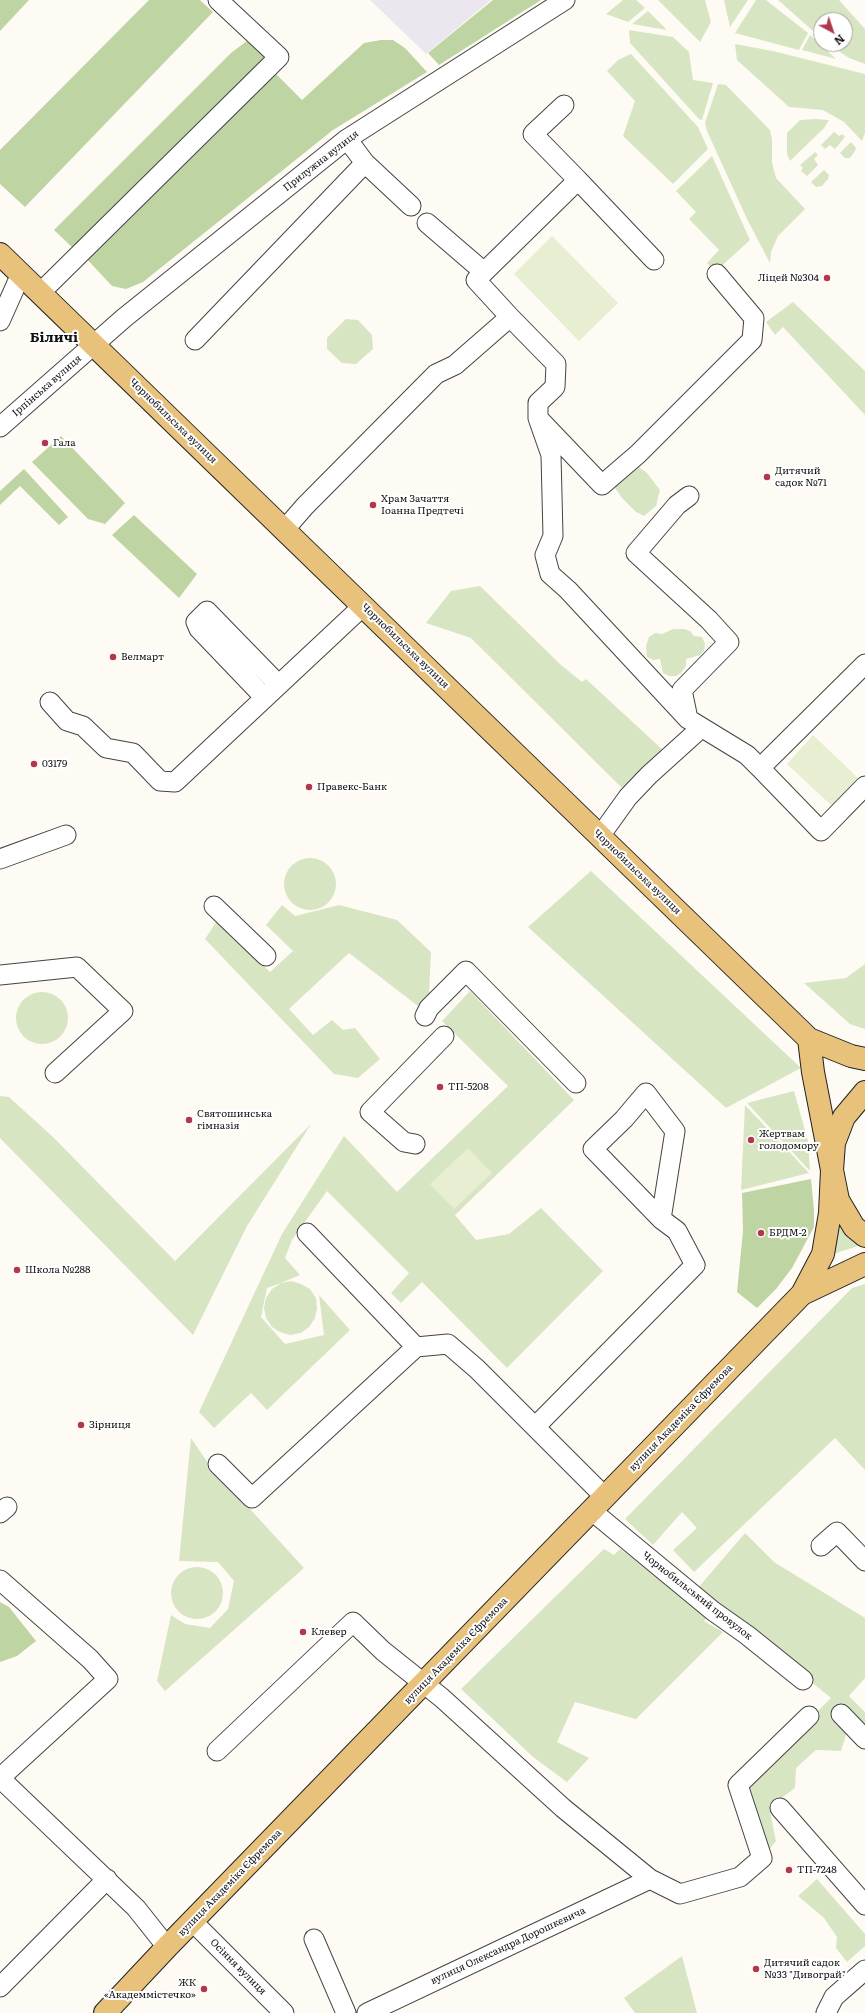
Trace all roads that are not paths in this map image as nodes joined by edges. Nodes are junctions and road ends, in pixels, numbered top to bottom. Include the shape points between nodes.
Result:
1 (218, 0) edge
2 (565, 0) edge
3 (564, 105) dead end
4 (347, 139) junction
5 (365, 163) junction
6 (578, 180) junction
7 (411, 206) dead end
8 (428, 223) dead end
9 (0, 254) edge
10 (654, 260) dead end
11 (484, 272) junction
12 (21, 274) junction
13 (717, 274) dead end
14 (40, 293) junction
15 (510, 317) junction
16 (0, 321) edge
17 (195, 340) dead end
18 (94, 345) junction
19 (538, 418) junction
20 (0, 427) edge
21 (689, 496) dead end
22 (284, 529) junction
23 (363, 606) junction
24 (865, 664) edge
25 (279, 685) junction
26 (265, 698) junction
27 (50, 702) dead end
28 (695, 723) junction
29 (760, 768) junction
30 (865, 786) edge
31 (66, 835) dead end
32 (600, 836) junction
33 (0, 859) edge
34 (214, 906) dead end
35 (266, 956) dead end
36 (0, 975) edge
37 (425, 1016) dead end
38 (444, 1036) dead end
39 (810, 1039) junction
40 (865, 1059) edge
41 (55, 1073) dead end
42 (576, 1084) dead end
43 (865, 1092) edge
44 (415, 1144) dead end
45 (832, 1170) junction
46 (662, 1219) junction
47 (307, 1233) dead end
48 (865, 1236) edge
49 (865, 1264) edge
50 (802, 1294) junction
51 (416, 1347) junction
52 (535, 1427) junction
53 (218, 1464) dead end
54 (598, 1504) junction
55 (821, 1546) dead end
56 (865, 1561) edge
57 (0, 1580) edge
58 (803, 1680) dead end
59 (425, 1683) junction
60 (842, 1714) dead end
61 (809, 1716) dead end
62 (865, 1739) edge
63 (217, 1751) dead end
64 (0, 1778) edge
65 (780, 1808) dead end
66 (650, 1878) junction
67 (107, 1880) junction
68 (865, 1905) edge
69 (192, 1921) junction
70 (314, 1939) dead end
71 (167, 1947) junction
72 (865, 1970) edge
73 (0, 1987) edge
74 (105, 2011) edge
75 (284, 2013) edge
76 (346, 2013) edge
77 (367, 2013) edge
78 (826, 2013) edge

1 - 14 street via 279,57
2 - 4 street, Прилужна вулиця
3 - 6 street via 533,134
4 - 5 street
4 - 18 street, Прилужна вулиця
5 - 7 street
5 - 17 street
6 - 10 street
6 - 11 street
8 - 11 street
9 - 12 main road, Чорнобильська вулиця
11 - 15 street via 476,280
12 - 14 main road, Чорнобильська вулиця
12 - 16 street
13 - 19 street via 754,318 752,340 638,454 602,485
14 - 18 main road, Чорнобильська вулиця
15 - 19 street via 556,364 555,387 538,403
15 - 22 street via 454,365 436,374
18 - 20 street, Ірпінська вулиця
18 - 22 main road, Чорнобильська вулиця
19 - 28 street via 551,455 552,536 545,555 550,574
21 - 28 street via 677,505 636,553 709,620 729,642 682,690
22 - 23 main road, Чорнобильська вулиця
23 - 25 street
23 - 32 main road, Чорнобильська вулиця
24 - 29 street
25 - 26 street
25 - 26 street via 207,611 196,622 199,629
26 - 27 street via 175,782 160,781 133,753 106,748 83,726 67,721
28 - 29 street via 747,755
28 - 32 street via 628,797
29 - 30 street via 821,831
31 - 33 street
32 - 39 main road, Чорнобильська вулиця
34 - 35 street
36 - 41 street via 77,967 123,1011
37 - 42 street via 429,1008 466,971
38 - 44 street via 370,1112 404,1142
39 - 40 main road, Чорнобильська вулиця
39 - 45 main road via 813,1072
43 - 45 main road via 844,1117 834,1143
45 - 48 main road via 838,1200 854,1227
45 - 50 main road, вулиця Академіка Єфремова via 830,1213 823,1254
46 - 46 street via 593,1149 646,1093 675,1131
46 - 52 street via 677,1231 695,1265
47 - 51 street
49 - 50 main road, вулиця Академіка Єфремова
50 - 54 main road, вулиця Академіка Єфремова
51 - 52 street, Чорнобильський провулок via 448,1344
51 - 53 street via 252,1498
52 - 54 street, Чорнобильський провулок
54 - 58 street, Чорнобильський провулок via 713,1611
54 - 59 main road, вулиця Академіка Єфремова
55 - 56 street via 837,1532
57 - 64 street via 90,1659 108,1679
59 - 63 street via 383,1651 353,1622
59 - 66 street via 563,1808
59 - 69 main road, вулиця Академіка Єфремова
60 - 62 street
61 - 66 street via 738,1785 762,1858 740,1877 680,1894
64 - 67 street
65 - 68 street
66 - 77 street, вулиця Олександра Дорошкевича
67 - 71 street via 136,1908
67 - 73 street
69 - 71 main road, вулиця Академіка Єфремова
69 - 75 street, Осіння вулиця
70 - 76 street
71 - 74 main road, вулиця Академіка Єфремова
72 - 78 street via 834,1997

